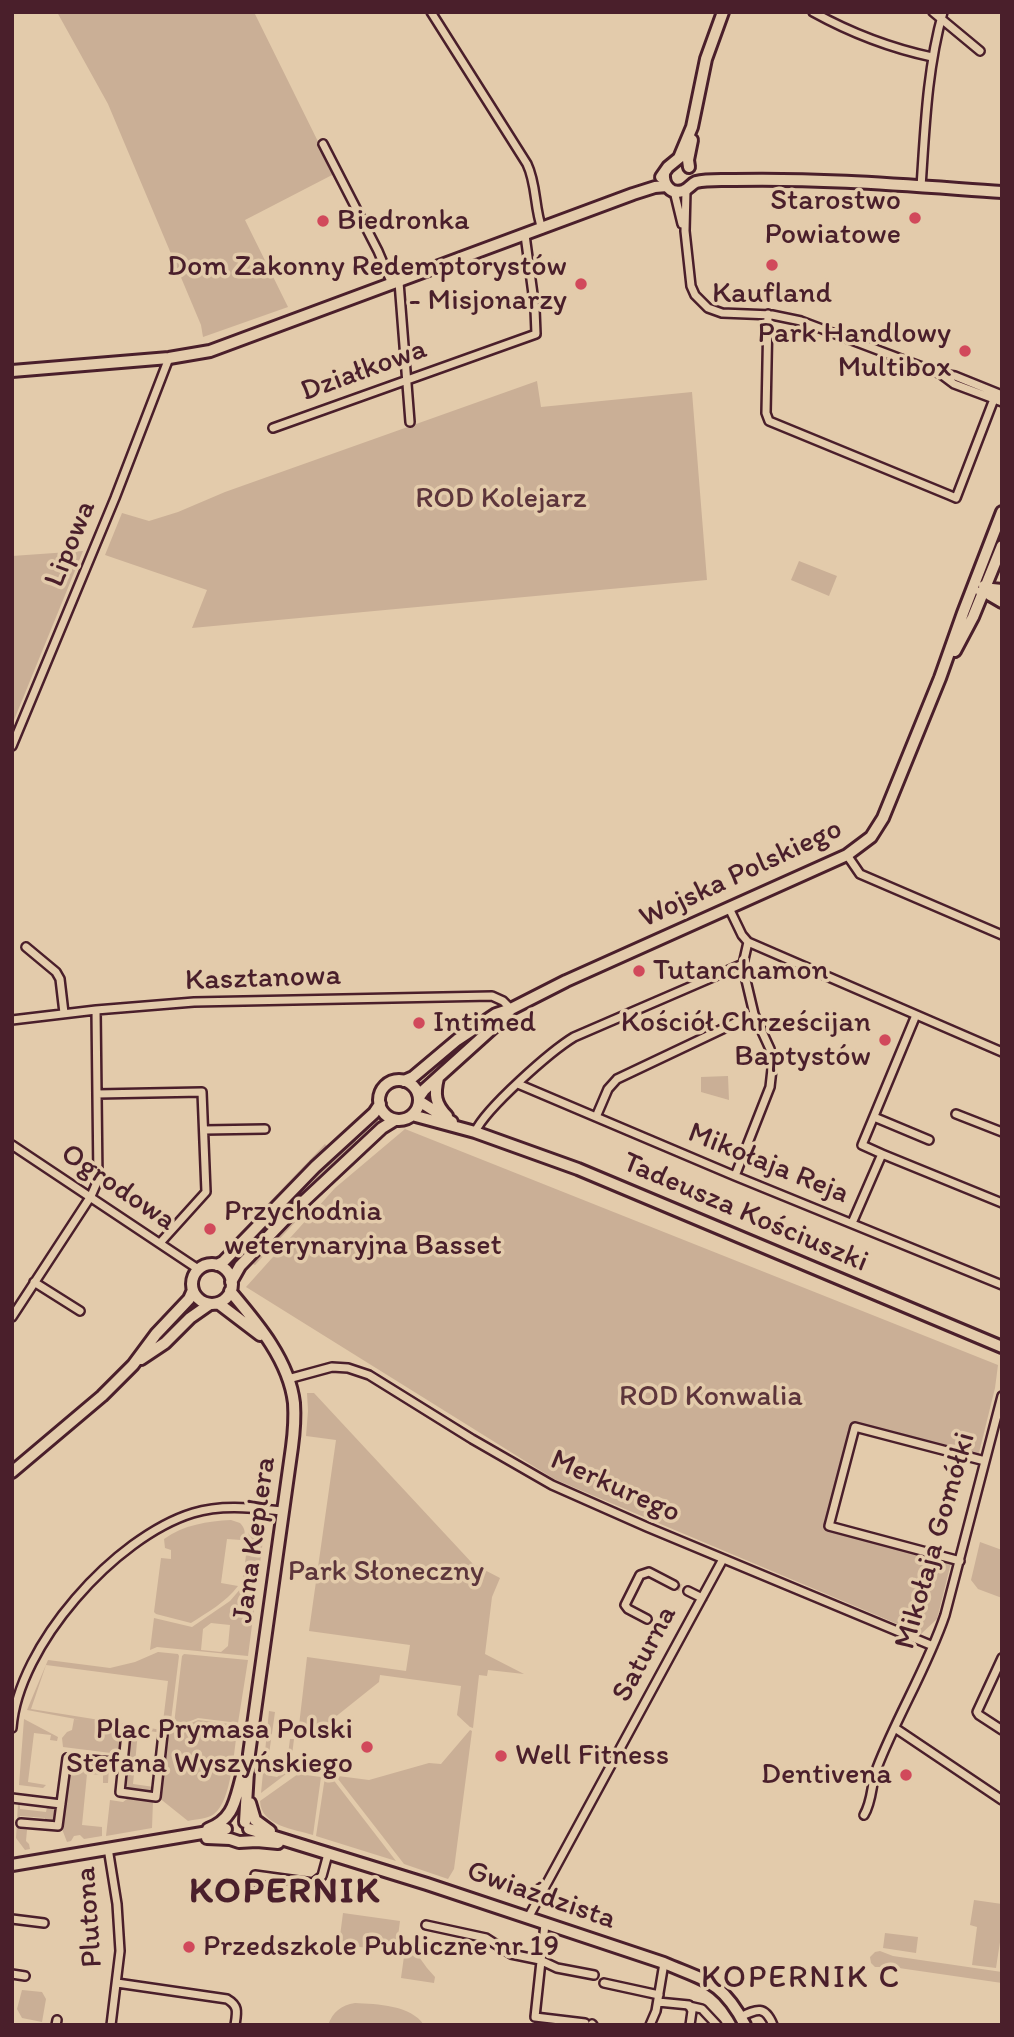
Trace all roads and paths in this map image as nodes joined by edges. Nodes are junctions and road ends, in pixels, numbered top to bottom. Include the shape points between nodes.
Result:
1 (431, 12) edge
2 (723, 12) edge
3 (813, 12) edge
4 (933, 12) edge
5 (942, 16) edge
6 (980, 51) dead end
7 (932, 57) junction
8 (692, 127) junction
9 (323, 144) dead end
10 (674, 163) junction
11 (664, 173) junction
12 (690, 179) junction
13 (921, 187) junction
14 (670, 189) junction
15 (1002, 192) edge
16 (626, 196) junction
17 (542, 229) junction
18 (685, 231) junction
19 (525, 235) junction
20 (395, 283) junction
21 (768, 314) junction
22 (169, 358) junction
23 (12, 371) edge
24 (407, 380) junction
25 (999, 398) edge
26 (411, 422) dead end
27 (274, 428) dead end
28 (1002, 512) edge
29 (986, 552) junction
30 (1000, 552) edge
31 (1002, 584) edge
32 (985, 590) junction
33 (1002, 590) edge
34 (1002, 603) edge
35 (969, 612) junction
36 (12, 746) edge
37 (847, 855) junction
38 (729, 908) junction
39 (1002, 935) edge
40 (748, 942) junction
41 (26, 947) dead end
42 (743, 964) junction
43 (511, 1009) junction
44 (96, 1010) junction
45 (64, 1013) junction
46 (754, 1014) junction
47 (916, 1015) junction
48 (12, 1020) edge
49 (1002, 1052) edge
50 (438, 1078) junction
51 (404, 1081) junction
52 (518, 1084) junction
53 (97, 1094) junction
54 (419, 1099) junction
55 (380, 1104) junction
56 (956, 1114) dead end
57 (412, 1115) junction
58 (596, 1117) junction
59 (874, 1117) junction
60 (395, 1119) junction
61 (454, 1122) junction
62 (265, 1129) dead end
63 (204, 1130) junction
64 (471, 1130) junction
65 (1002, 1132) edge
66 (929, 1140) dead end
67 (12, 1145) edge
68 (882, 1154) junction
69 (735, 1176) junction
70 (90, 1196) junction
71 (1002, 1203) edge
72 (852, 1223) junction
73 (160, 1243) junction
74 (218, 1265) junction
75 (198, 1269) junction
76 (34, 1282) junction
77 (1002, 1285) edge
78 (231, 1286) junction
79 (193, 1290) junction
80 (214, 1303) junction
81 (80, 1311) dead end
82 (12, 1317) edge
83 (266, 1339) junction
84 (1002, 1347) edge
85 (133, 1365) junction
86 (288, 1379) junction
87 (1002, 1396) edge
88 (985, 1461) junction
89 (12, 1472) edge
90 (283, 1511) junction
91 (723, 1559) junction
92 (960, 1561) junction
93 (674, 1585) tunnel mouth
94 (688, 1591) tunnel mouth
95 (702, 1598) junction
96 (647, 1619) dead end
97 (933, 1646) junction
98 (1002, 1658) edge
99 (13, 1719) edge
100 (12, 1728) edge
101 (895, 1728) junction
102 (1002, 1730) edge
103 (126, 1733) dead end
104 (163, 1734) dead end
105 (123, 1763) junction
106 (245, 1772) junction
107 (12, 1798) edge
108 (1002, 1800) edge
109 (61, 1804) junction
110 (864, 1815) dead end
111 (21, 1823) dead end
112 (243, 1824) junction
113 (228, 1834) junction
114 (192, 1835) junction
115 (176, 1838) junction
116 (243, 1841) junction
117 (289, 1841) junction
118 (108, 1848) junction
119 (309, 1848) junction
120 (328, 1854) junction
121 (12, 1866) edge
122 (255, 1881) dead end
123 (528, 1918) junction
124 (12, 1919) edge
125 (44, 1923) dead end
126 (545, 1924) junction
127 (426, 1925) dead end
128 (540, 1960) junction
129 (664, 1963) junction
130 (12, 1974) edge
131 (594, 1975) dead end
132 (24, 1976) dead end
133 (117, 1983) junction
134 (604, 1983) dead end
135 (658, 1998) junction
136 (689, 2006) junction
137 (743, 2021) edge
138 (590, 2024) edge
139 (111, 2025) edge
140 (235, 2025) edge
141 (650, 2025) edge
142 (690, 2025) edge
143 (717, 2025) edge
144 (773, 2025) edge

1 - 17 street via 527,164
2 - 8 street via 706,59
3 - 7 street via 865,37
4 - 5 street
5 - 6 street
5 - 7 street
7 - 13 street
8 - 10 street
8 - 12 street
9 - 20 street
10 - 11 street
10 - 12 street via 682,163
11 - 14 street
11 - 16 street
12 - 13 street
12 - 14 street via 680,192
12 - 18 street
13 - 15 street
14 - 16 street via 650,188
14 - 18 street
16 - 17 street
17 - 19 street
18 - 21 street via 691,286 700,301 716,312
19 - 20 street
19 - 24 street, Działkowa via 536,334
20 - 22 street via 210,351
20 - 24 street
21 - 25 street via 804,322
21 - 25 street via 765,413 769,421 956,498
22 - 23 street
22 - 36 street, Lipowa
24 - 26 street
24 - 27 street, Działkowa
28 - 29 street, Wojska Polskiego
29 - 32 street
29 - 35 street, Wojska Polskiego
30 - 31 street via 996,573
30 - 32 street, Wojska Polskiego
32 - 33 street
32 - 34 street
32 - 35 street, Wojska Polskiego
34 - 35 street
35 - 37 street, Wojska Polskiego via 883,818 871,837
37 - 38 street, Wojska Polskiego
37 - 39 street via 860,874
38 - 40 street
38 - 43 street, Wojska Polskiego
40 - 42 street
40 - 47 street
41 - 45 street via 56,972
42 - 46 street
42 - 52 street via 574,1037
43 - 44 street, Kasztanowa via 492,996 194,1002
43 - 50 street, Wojska Polskiego
43 - 51 street, Wojska Polskiego via 477,1026
44 - 45 street, Kasztanowa
44 - 53 street
45 - 48 street, Kasztanowa
46 - 58 street via 617,1079 608,1088
46 - 69 street via 770,1049 770,1087
47 - 49 street
47 - 59 street
50 - 54 street, Wojska Polskiego
50 - 61 street via 437,1104
51 - 54 street via 414,1087
51 - 55 street via 386,1086
52 - 58 street, Mikołaja Reja
52 - 64 street
53 - 63 street via 202,1092
53 - 70 street via 98,1180
54 - 57 street
54 - 61 street, Tadeusza Kościuszki
55 - 60 street via 385,1114
55 - 74 street
56 - 65 street
57 - 60 street
57 - 64 street, Tadeusza Kościuszki
58 - 69 street, Mikołaja Reja
59 - 66 street
59 - 68 street via 862,1145
60 - 78 street via 296,1208 240,1266
61 - 64 street, Tadeusza Kościuszki
62 - 63 street
63 - 73 street via 206,1192
64 - 84 street, Tadeusza Kościuszki via 590,1174
67 - 70 street, Ogrodowa
68 - 71 street
68 - 72 street
69 - 72 street, Mikołaja Reja
70 - 73 street, Ogrodowa
70 - 76 street
72 - 77 street, Mikołaja Reja
73 - 75 street, Ogrodowa
74 - 75 street
74 - 78 street via 227,1272
75 - 79 street
76 - 81 street
76 - 82 street
78 - 80 street via 226,1298
78 - 83 street, Jana Keplera
79 - 80 street via 199,1299
79 - 85 street
80 - 83 street, Jana Keplera
80 - 85 street
83 - 86 street, Jana Keplera
85 - 89 street
86 - 90 street, Jana Keplera via 294,1427
86 - 91 street, Merkurego via 332,1367 369,1376 552,1485
87 - 88 street, Mikołaja Gomółki
88 - 92 street, Mikołaja Gomółki
88 - 92 street via 855,1427 829,1527
90 - 99 street via 246,1507 206,1510 175,1519 141,1540 91,1583 53,1627 27,1670
90 - 106 street, Jana Keplera
91 - 95 street, Saturna
91 - 97 street, Merkurego
92 - 97 street, Mikołaja Gomółki
93 - 96 street via 649,1573 640,1575 625,1605
94 - 95 street
95 - 123 street, Saturna
97 - 101 street, Mikołaja Gomółki
98 - 102 street via 977,1712
99 - 100 street
101 - 108 street
101 - 110 street, Mikołaja Gomółki via 875,1771
103 - 105 street
104 - 105 street via 156,1797 120,1792
105 - 109 street via 67,1758
106 - 112 street, Jana Keplera
106 - 114 street, Jana Keplera via 225,1820
106 - 117 street, Jana Keplera via 255,1820
107 - 109 street
109 - 111 street via 58,1826
112 - 113 street via 229,1823
112 - 116 street via 248,1834
112 - 117 street, Gwiaździsta
113 - 114 street
113 - 115 street
113 - 116 street
114 - 115 street
115 - 118 street
116 - 119 street, Gwiaździsta
117 - 119 street, Gwiaździsta
118 - 121 street
118 - 133 street, Plutona via 119,1923
119 - 120 street, Gwiaździsta
120 - 122 street via 322,1876 313,1882 255,1875
120 - 123 street, Gwiaździsta
123 - 126 street, Gwiaździsta
124 - 125 street
126 - 128 street
126 - 129 street, Gwiaździsta
127 - 128 street via 486,1938 510,1954
128 - 131 street
128 - 138 street via 535,2017
129 - 135 street
129 - 137 street, Gwiaździsta via 722,1991
130 - 132 street
133 - 139 street, Plutona
133 - 140 street, Plutona via 227,1999 237,2009
134 - 135 street
135 - 136 street
135 - 141 street
136 - 142 street
136 - 143 street via 702,2009
137 - 144 street, Gwiaździsta via 761,2010

